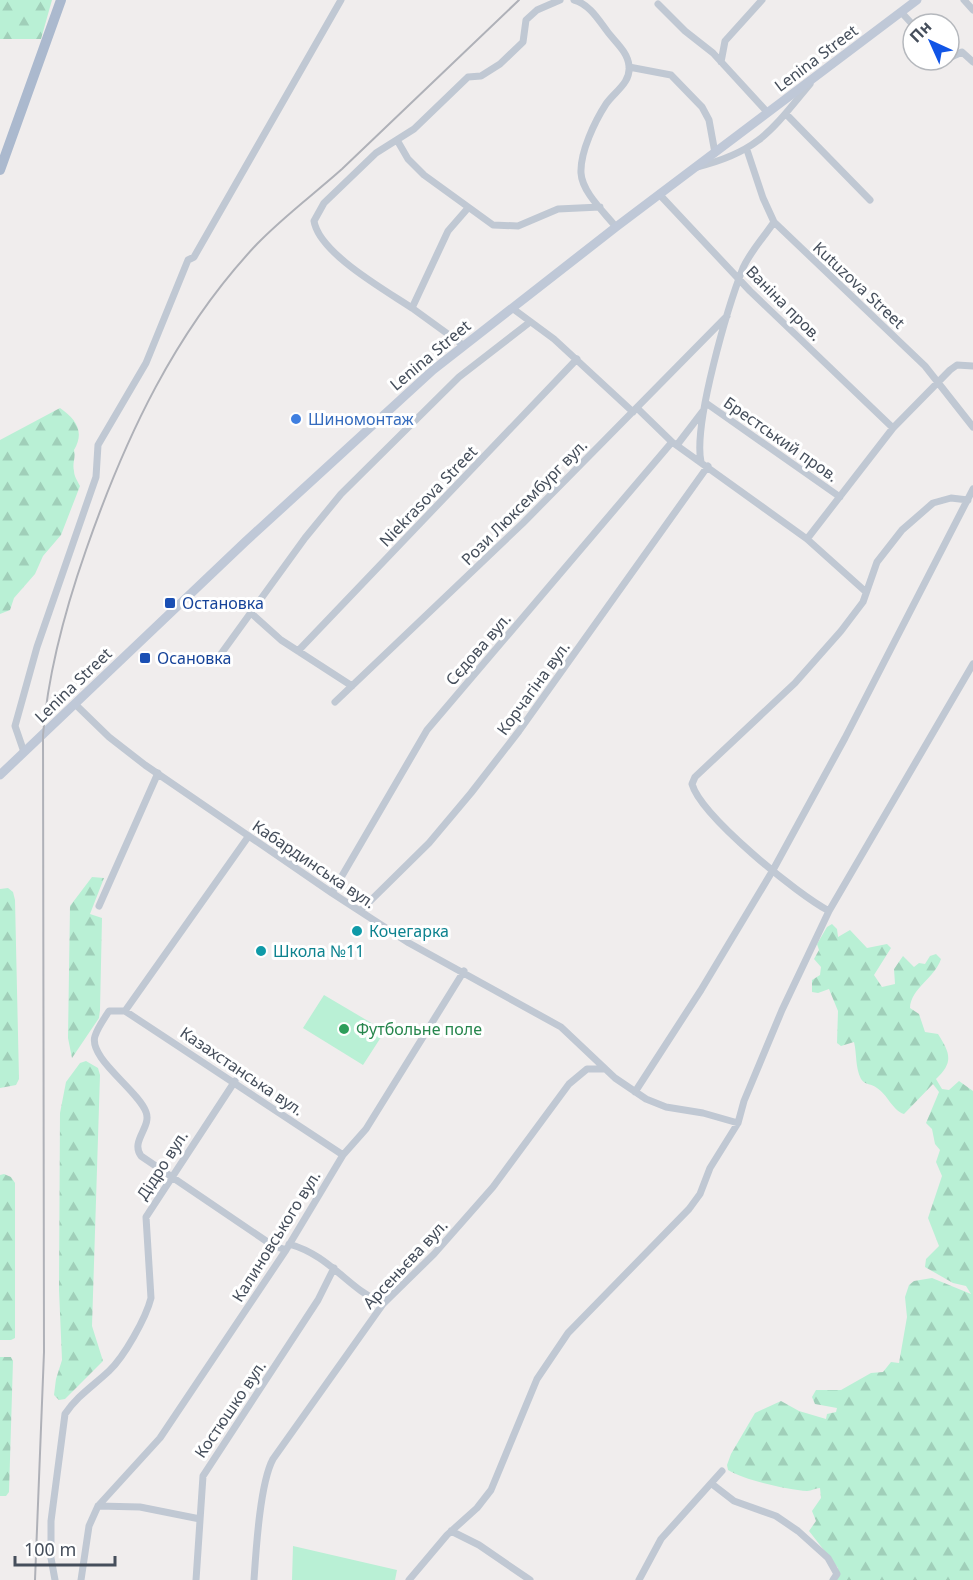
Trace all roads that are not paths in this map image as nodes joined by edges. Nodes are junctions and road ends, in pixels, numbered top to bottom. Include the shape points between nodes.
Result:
1 (61, 0) edge
2 (341, 0) edge
3 (560, 0) edge
4 (574, 0) edge
5 (762, 0) edge
6 (917, 0) edge
7 (964, 0) edge
8 (658, 4) dead end
9 (973, 10) edge
10 (903, 12) edge
11 (901, 14) edge
12 (961, 52) edge
13 (721, 62) junction
14 (973, 62) edge
15 (629, 67) junction
16 (815, 78) junction
17 (768, 113) junction
18 (786, 114) junction
19 (397, 140) junction
20 (747, 150) junction
21 (715, 153) junction
22 (694, 168) junction
23 (0, 170) edge
24 (659, 194) junction
25 (870, 200) dead end
26 (600, 207) junction
27 (468, 208) junction
28 (774, 222) junction
29 (616, 227) junction
30 (740, 279) junction
31 (412, 308) junction
32 (512, 308) junction
33 (727, 316) junction
34 (530, 322) junction
35 (463, 345) junction
36 (577, 359) junction
37 (973, 366) edge
38 (940, 382) junction
39 (706, 406) junction
40 (635, 410) junction
41 (893, 428) junction
42 (973, 428) edge
43 (674, 443) junction
44 (704, 464) junction
45 (973, 489) edge
46 (840, 497) junction
47 (968, 500) junction
48 (807, 539) junction
49 (866, 592) junction
50 (251, 613) junction
51 (298, 651) junction
52 (218, 658) dead end
53 (973, 664) edge
54 (352, 686) junction
55 (335, 702) dead end
56 (75, 704) junction
57 (24, 752) junction
58 (158, 773) junction
59 (0, 775) edge
60 (248, 837) junction
61 (773, 870) junction
62 (332, 893) junction
63 (99, 906) dead end
64 (361, 910) junction
65 (829, 911) junction
66 (464, 971) junction
67 (126, 1011) junction
68 (605, 1069) junction
69 (235, 1081) junction
70 (635, 1092) junction
71 (738, 1123) junction
72 (343, 1155) junction
73 (172, 1176) junction
74 (288, 1247) junction
75 (334, 1268) junction
76 (383, 1304) junction
77 (722, 1471) dead end
78 (712, 1484) junction
79 (98, 1506) junction
80 (200, 1519) junction
81 (451, 1531) junction
82 (55, 1580) edge
83 (81, 1580) edge
84 (196, 1580) edge
85 (254, 1580) edge
86 (409, 1580) edge
87 (531, 1580) edge
88 (639, 1580) edge
89 (833, 1580) edge

1 - 23 main road
2 - 57 street via 242,176 194,257 188,260 146,363 98,445 96,477 37,647 15,726
3 - 19 street via 537,10 526,20 523,42 500,64 481,76 468,77 430,115
4 - 15 street via 594,14 625,53
5 - 13 street via 725,41
6 - 10 main road, Lenina Street
7 - 9 street
8 - 13 street
11 - 16 main road, Lenina Street
12 - 14 street
13 - 17 street
15 - 21 street via 671,75 702,107 709,120
15 - 26 street via 619,93 607,102 598,120 582,164 583,182
16 - 17 main road, Lenina Street
16 - 18 street
17 - 21 main road, Lenina Street
18 - 20 street
18 - 25 street
19 - 27 street via 416,168
19 - 31 street via 376,153 336,190 314,221 334,254
20 - 22 street
20 - 28 street, Kutuzova Street
21 - 22 main road, Lenina Street
22 - 24 main road, Lenina Street
24 - 29 main road, Lenina Street
24 - 30 street, Ваніна пров.
26 - 27 street via 558,209 532,222 510,227 493,225
26 - 29 street
27 - 31 street via 448,231
28 - 30 street via 749,257
28 - 38 street, Kutuzova Street
29 - 32 main road, Lenina Street
30 - 33 street
30 - 41 street, Ваніна пров.
31 - 35 street
32 - 34 street
32 - 35 main road, Lenina Street
33 - 39 street
33 - 40 street, Рози Люксембург вул.
34 - 36 street
34 - 50 street via 459,377 341,494
35 - 56 main road, Lenina Street via 245,542
36 - 40 street
36 - 51 street, Niekrasova Street
37 - 38 street via 957,366
38 - 41 street
38 - 42 street, Kutuzova Street
39 - 43 street, Сєдова вул.
39 - 44 street via 698,442
39 - 46 street, Брестський пров.
40 - 43 street
40 - 54 street, Рози Люксембург вул.
41 - 46 street
43 - 44 street
43 - 62 street, Сєдова вул. via 427,730
44 - 48 street
44 - 64 street, Корчагіна вул. via 477,785 429,843
45 - 47 street
46 - 48 street
47 - 49 street via 940,500 925,509 886,549
47 - 61 street
48 - 49 street
49 - 61 street via 841,631 795,683 692,784 698,797 723,825
50 - 51 street
50 - 52 street
51 - 54 street
53 - 65 street
54 - 55 street, Рози Люксембург вул.
56 - 57 main road, Lenina Street
56 - 58 street, Кабардинська вул. via 109,737
57 - 59 main road, Lenina Street
58 - 60 street, Кабардинська вул.
58 - 63 street
60 - 62 street, Кабардинська вул.
60 - 67 street
61 - 65 street
61 - 70 street
62 - 64 street, Кабардинська вул.
64 - 66 street, Кабардинська вул. via 409,943
65 - 71 street via 782,1010
66 - 68 street, Кабардинська вул. via 561,1027
66 - 72 street, Калиновського вул. via 366,1129
67 - 69 street, Казахстанська вул.
67 - 73 street via 110,1011 94,1043 146,1112 138,1151
68 - 70 street, Кабардинська вул.
68 - 76 street, Арсеньєва вул. via 587,1069 569,1084 494,1187
69 - 72 street, Казахстанська вул.
69 - 73 street, Дідро вул.
70 - 71 street, Кабардинська вул. via 656,1104
71 - 81 street via 689,1209 568,1333 549,1359 491,1490
72 - 74 street, Калиновського вул.
73 - 74 street via 272,1245
73 - 82 street, Дідро вул. via 146,1217 151,1298 148,1311 116,1364 75,1399 65,1414 51,1521
74 - 75 street via 320,1256
74 - 79 street, Калиновського вул. via 160,1438
75 - 76 street
75 - 80 street, Костюшко вул. via 318,1300 211,1461 201,1486
76 - 85 street, Арсеньєва вул. via 269,1467
77 - 78 street
78 - 88 street via 661,1539
78 - 89 street via 734,1501 776,1516 812,1542 833,1566 837,1574
79 - 80 street via 140,1507
79 - 83 street via 88,1526
80 - 84 street, Костюшко вул.
81 - 86 street
81 - 87 street

